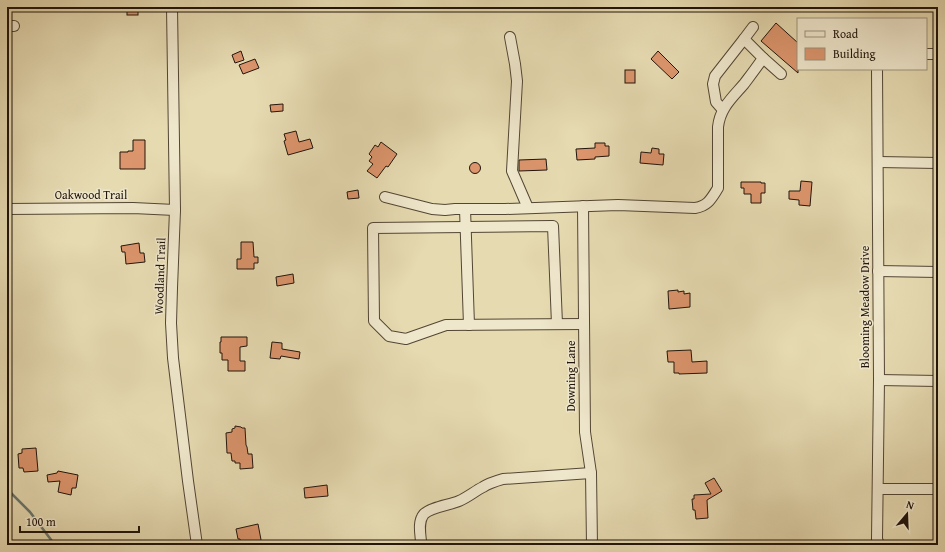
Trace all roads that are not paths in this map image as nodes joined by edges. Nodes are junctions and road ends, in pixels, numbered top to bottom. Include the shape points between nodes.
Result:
1 (172, 7) edge
2 (753, 26) dead end
3 (510, 37) dead end
4 (744, 38) junction
5 (927, 54) edge
6 (938, 54) edge
7 (763, 58) junction
8 (877, 70) edge
9 (780, 74) dead end
10 (723, 110) junction
11 (878, 162) junction
12 (938, 163) edge
13 (385, 197) dead end
14 (583, 206) junction
15 (528, 208) junction
16 (7, 209) edge
17 (465, 209) junction
18 (175, 210) junction
19 (465, 227) junction
20 (878, 271) junction
21 (938, 272) edge
22 (557, 324) junction
23 (584, 324) junction
24 (469, 325) junction
25 (879, 380) junction
26 (938, 381) edge
27 (591, 473) junction
28 (878, 489) junction
29 (938, 489) edge
30 (421, 541) dead end
31 (197, 545) edge
32 (592, 545) edge
33 (879, 545) edge

1 - 18 street, Woodland Trail
2 - 4 street
3 - 15 street via 516,82 512,172
4 - 7 street
4 - 10 street via 715,76 713,84 716,102
5 - 6 street
7 - 9 street
7 - 10 street
8 - 11 street, Blooming Meadow Drive
10 - 14 street via 718,127 718,188 713,197 702,206
11 - 12 street
11 - 20 street, Blooming Meadow Drive
13 - 17 street via 432,209
14 - 15 street
14 - 23 street, Downing Lane
15 - 17 street
16 - 18 street, Oakwood Trail
17 - 19 street
18 - 31 street, Woodland Trail via 171,323 173,358
19 - 22 street via 553,226
19 - 24 street
19 - 24 street via 373,228 374,321 389,336 406,339 446,325
20 - 21 street
20 - 25 street, Blooming Meadow Drive
22 - 23 street
22 - 24 street
23 - 27 street, Downing Lane via 584,432
25 - 26 street
25 - 28 street, Blooming Meadow Drive
27 - 30 street via 503,479 492,483 459,501 425,513 419,530
27 - 32 street, Downing Lane
28 - 29 street
28 - 33 street, Blooming Meadow Drive

